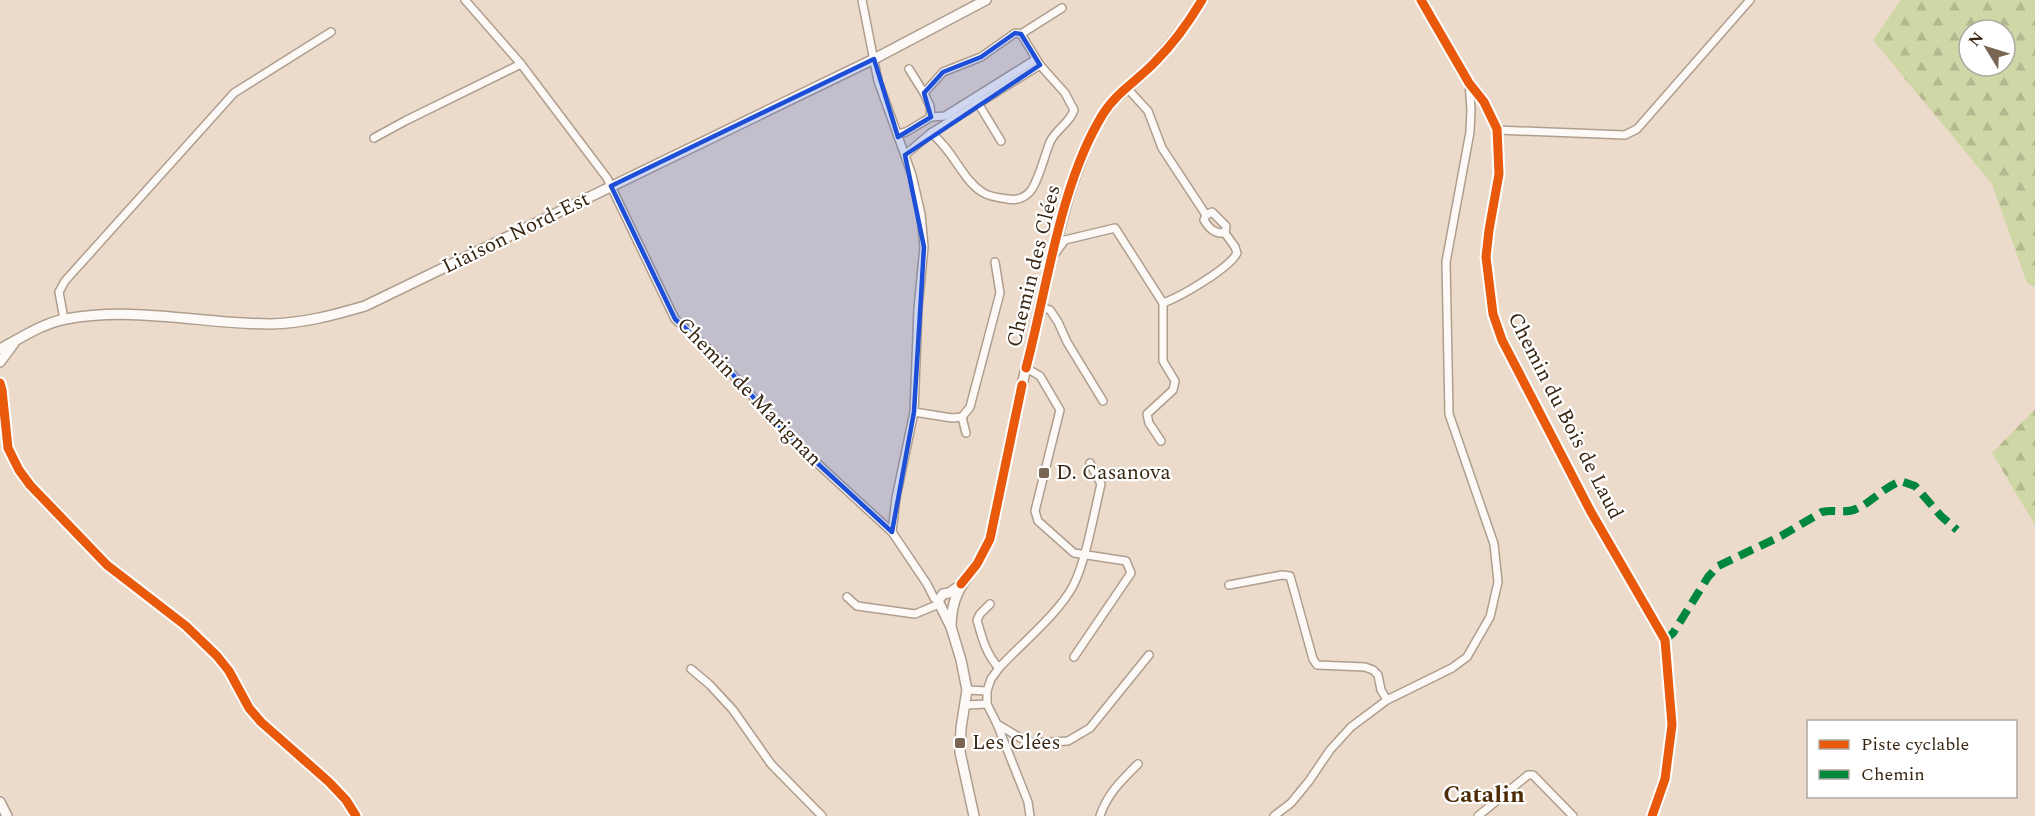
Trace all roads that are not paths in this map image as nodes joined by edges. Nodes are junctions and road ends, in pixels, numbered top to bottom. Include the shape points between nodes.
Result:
1 (465, 0) edge
2 (862, 0) edge
3 (986, 0) edge
4 (1202, 0) edge
5 (1421, 0) edge
6 (1750, 0) edge
7 (1062, 8) dead end
8 (331, 32) dead end
9 (1021, 34) junction
10 (874, 59) junction
11 (1038, 62) junction
12 (521, 64) junction
13 (909, 69) dead end
14 (1469, 82) junction
15 (1127, 88) junction
16 (924, 93) junction
17 (978, 103) junction
18 (931, 117) junction
19 (1497, 130) junction
20 (932, 133) junction
21 (897, 134) junction
22 (374, 138) dead end
23 (1001, 141) dead end
24 (905, 155) junction
25 (611, 186) junction
26 (1206, 215) junction
27 (1225, 233) junction
28 (1051, 260) junction
29 (995, 262) dead end
30 (1163, 303) junction
31 (1041, 307) junction
32 (64, 319) junction
33 (16, 341) junction
34 (0, 349) edge
35 (0, 362) edge
36 (1026, 368) junction
37 (0, 383) edge
38 (1103, 401) dead end
39 (2, 403) edge
40 (914, 412) junction
41 (962, 417) junction
42 (966, 433) dead end
43 (1161, 441) dead end
44 (1089, 464) dead end
45 (892, 532) junction
46 (1083, 556) junction
47 (1229, 585) dead end
48 (847, 597) dead end
49 (945, 601) junction
50 (990, 604) dead end
51 (1149, 655) dead end
52 (1074, 657) dead end
53 (999, 668) junction
54 (691, 669) dead end
55 (967, 690) junction
56 (987, 691) junction
57 (1387, 700) junction
58 (987, 704) junction
59 (966, 705) junction
60 (998, 724) junction
61 (1138, 764) dead end
62 (0, 802) edge
63 (7, 816) edge
64 (356, 816) edge
65 (822, 816) edge
66 (974, 816) edge
67 (1030, 816) edge
68 (1100, 816) edge
69 (1274, 816) edge
70 (1478, 816) edge
71 (1573, 816) edge
72 (1652, 816) edge

1 - 12 street, Chemin de Marignan
2 - 10 street
3 - 10 street, Liaison Nord-Est
4 - 15 street, Chemin des Clées via 1161,55
5 - 14 street, Chemin du Bois de Laud
6 - 19 street via 1637,129 1625,135
7 - 9 street
8 - 32 street via 234,93 64,281 59,292
9 - 11 street
9 - 16 street via 1015,33 981,57 944,72
10 - 21 street
10 - 25 street, Liaison Nord-Est
11 - 17 street
11 - 18 street via 945,116
11 - 20 street via 1060,86 1074,110 1051,140 1032,190 1024,198 1013,201 983,194
12 - 22 street
12 - 25 street, Chemin de Marignan
13 - 16 street
14 - 19 street, Chemin du Bois de Laud
14 - 57 street via 1470,132 1446,262 1449,414 1494,544 1498,582 1490,617 1467,657
15 - 26 street via 1148,111 1162,148
15 - 28 street, Chemin des Clées via 1112,102 1089,140
16 - 18 street
17 - 20 street
17 - 23 street
18 - 21 street
19 - 72 street, Chemin du Bois de Laud via 1499,174 1486,257 1493,314 1502,340 1591,512 1665,640 1672,725 1665,779
20 - 24 street
21 - 24 street
24 - 40 street via 921,214 924,247
25 - 32 street, Liaison Nord-Est via 365,306 316,320 272,324 106,313
25 - 45 street, Chemin de Marignan via 675,319 714,354 792,440
26 - 27 street via 1204,220 1209,228 1217,234
26 - 27 street via 1216,215 1226,226
27 - 30 street via 1237,253 1234,260
28 - 30 street via 1065,240 1114,228
28 - 31 street, Chemin des Clées
29 - 41 street via 1000,293 970,407
30 - 43 street via 1163,361 1175,381 1173,390 1147,414
31 - 36 street, Chemin des Clées
31 - 38 street via 1050,310 1058,322
32 - 33 street, Liaison Nord-Est
33 - 34 street, Liaison Nord-Est
33 - 35 street, Liaison Nord-Est
36 - 46 street via 1040,375 1060,410 1035,511 1038,521 1074,553
36 - 49 street, Chemin des Clées via 990,539 977,564
37 - 39 street
39 - 64 street via 8,448 30,485 106,565 186,626 217,656 261,722 329,782
40 - 41 street
40 - 45 street
41 - 42 street
44 - 46 street via 1101,484
45 - 49 street, Chemin de Marignan via 927,585
46 - 52 street via 1126,561 1131,573
46 - 53 street via 1074,585 1061,603
47 - 57 street via 1282,574 1290,576 1312,659 1317,665 1373,670
48 - 49 street via 857,606 915,614
49 - 55 street
50 - 53 street via 977,620 986,650
51 - 60 street via 1090,728 1068,741 1024,740
53 - 56 street
54 - 65 street via 733,710 771,764
55 - 56 street
55 - 59 street
56 - 58 street
57 - 69 street via 1351,727 1291,803
58 - 59 street
58 - 60 street
59 - 66 street via 960,752
60 - 67 street
61 - 68 street via 1111,792
62 - 63 street
70 - 71 street via 1533,775

